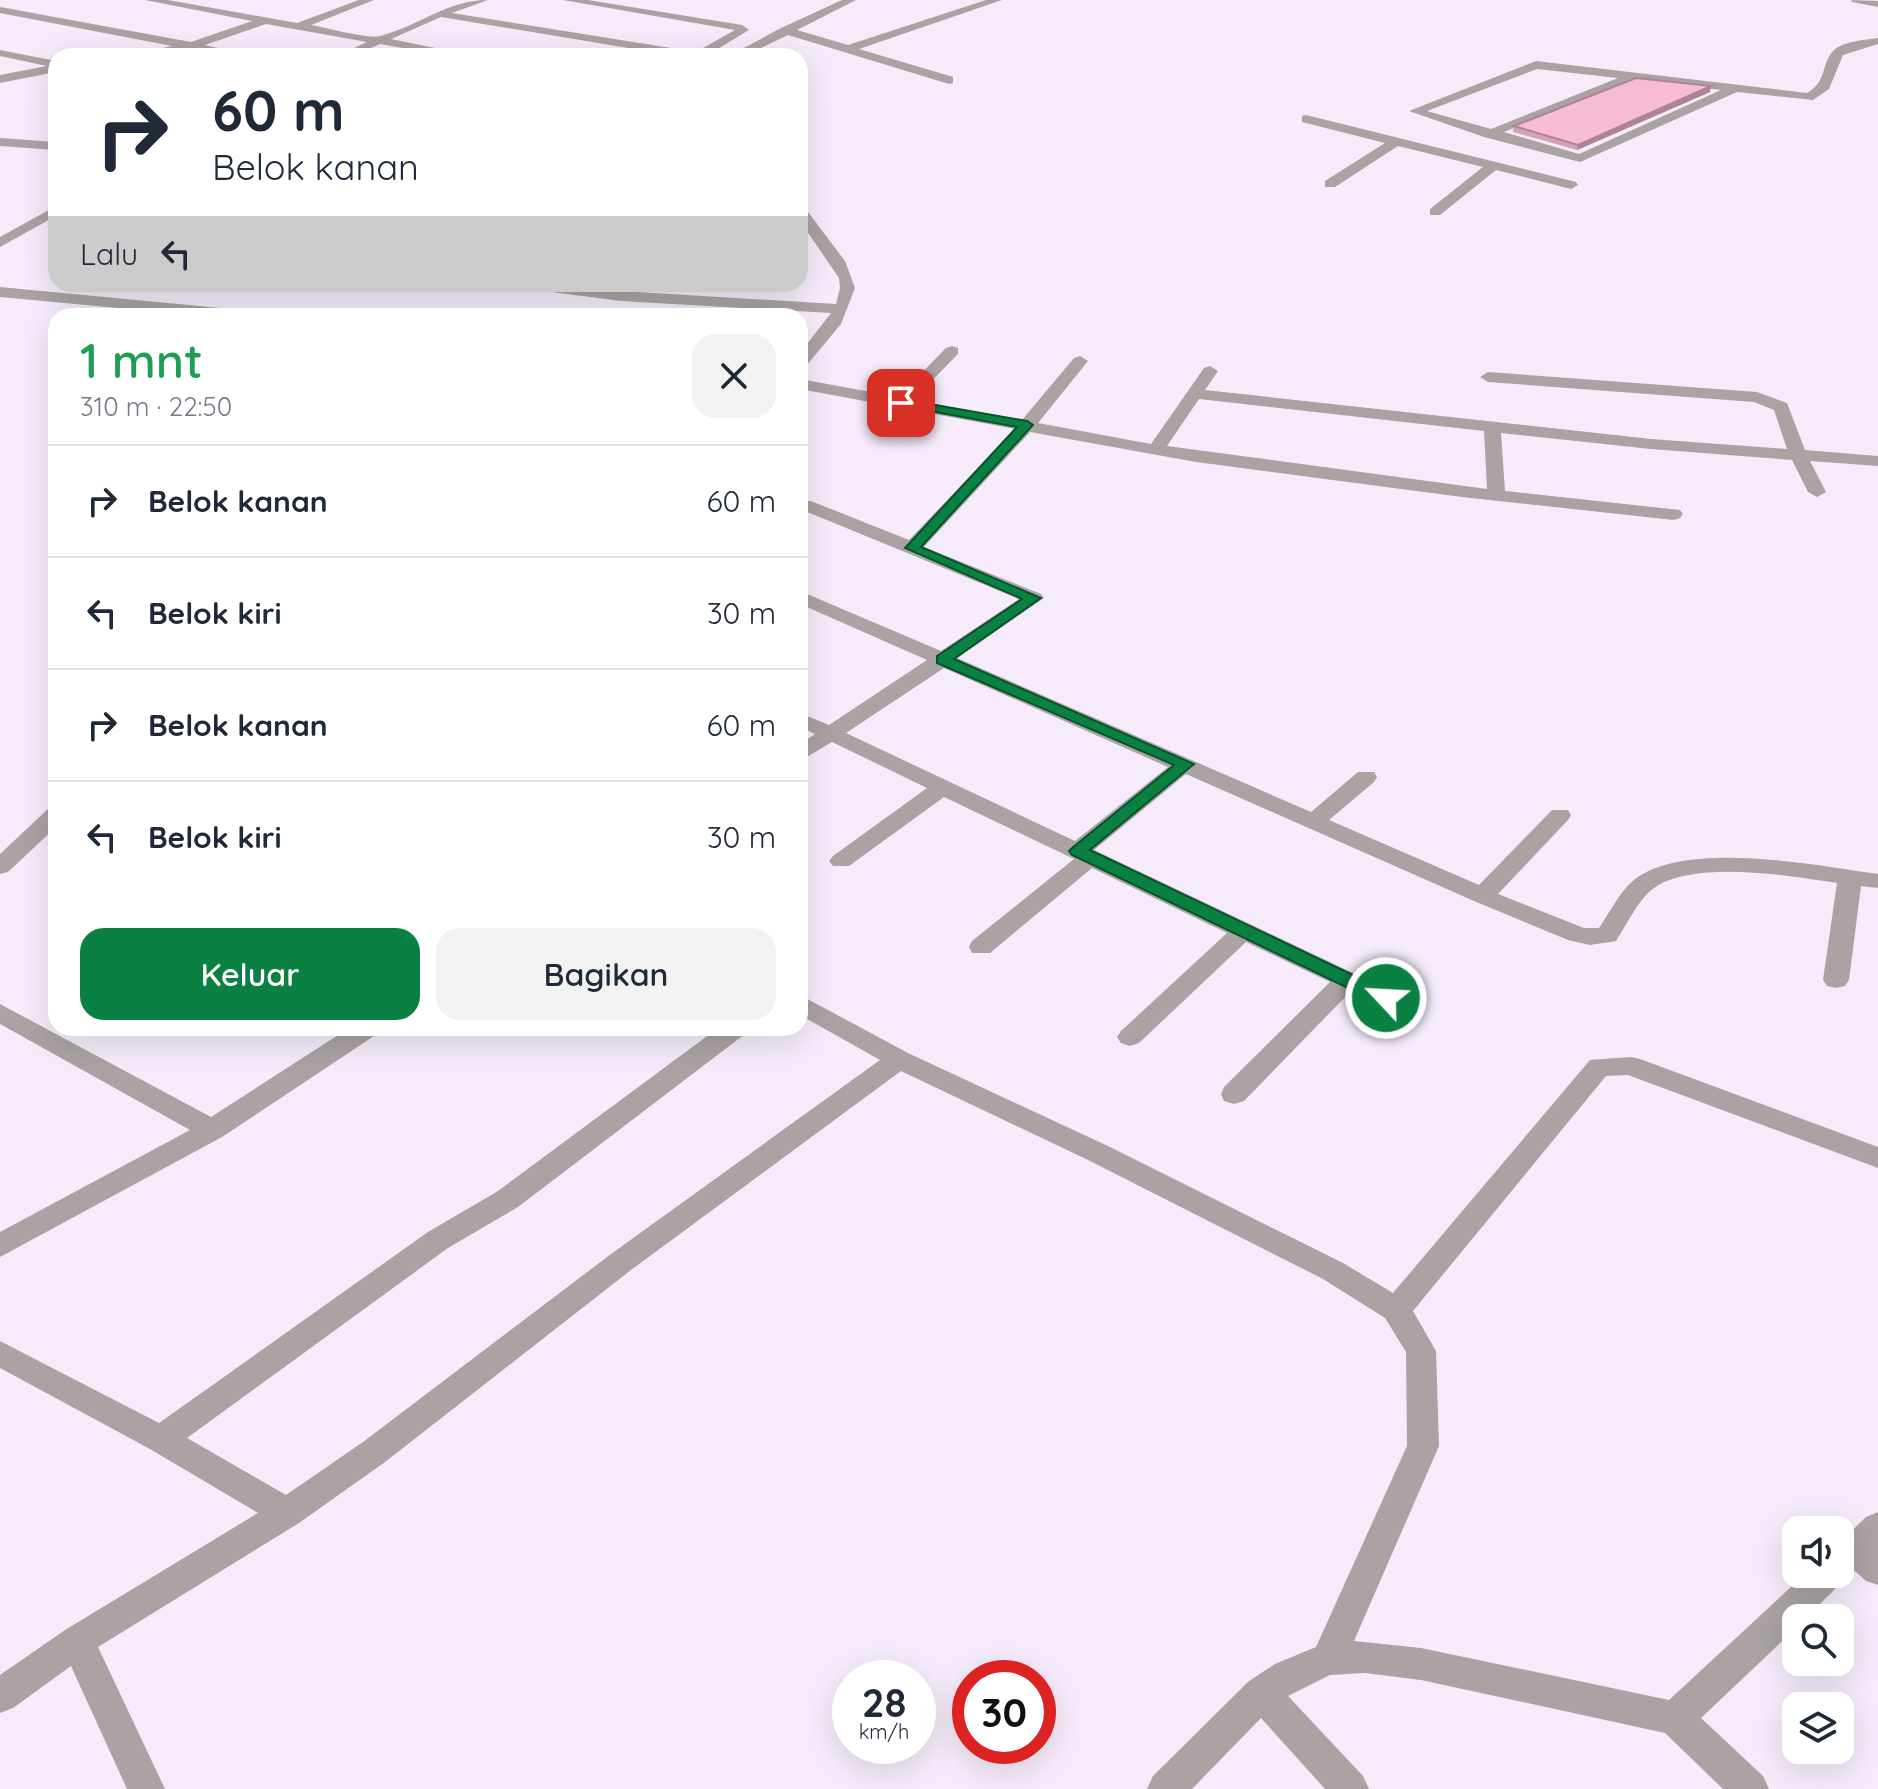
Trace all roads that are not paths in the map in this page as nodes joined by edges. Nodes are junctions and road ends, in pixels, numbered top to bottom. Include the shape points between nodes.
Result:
1 (16, 0) edge
2 (150, 0) edge
3 (369, 0) edge
4 (435, 0) edge
5 (483, 0) edge
6 (568, 0) edge
7 (851, 0) edge
8 (997, 0) edge
9 (1856, 0) edge
10 (653, 1) edge
11 (243, 4) dead end
12 (1878, 4) edge
13 (460, 6) junction
14 (0, 8) edge
15 (618, 9) junction
16 (220, 12) junction
17 (440, 14) junction
18 (263, 21) junction
19 (295, 28) junction
20 (785, 30) junction
21 (379, 41) junction
22 (1878, 41) edge
23 (192, 46) junction
24 (180, 48) edge
25 (203, 48) edge
26 (362, 48) edge
27 (421, 48) edge
28 (648, 48) edge
29 (711, 48) edge
30 (750, 48) edge
31 (845, 50) junction
32 (0, 53) edge
33 (48, 64) edge
34 (48, 68) edge
35 (1638, 75) junction
36 (0, 79) edge
37 (949, 80) dead end
38 (1734, 89) junction
39 (1306, 119) dead end
40 (1490, 133) junction
41 (1396, 141) junction
42 (0, 142) edge
43 (48, 143) edge
44 (1444, 153) junction
45 (1493, 166) junction
46 (1330, 184) dead end
47 (1571, 185) dead end
48 (1435, 212) dead end
49 (48, 215) edge
50 (808, 223) edge
51 (0, 243) edge
52 (0, 292) edge
53 (587, 292) edge
54 (168, 308) edge
55 (840, 309) junction
56 (952, 351) dead end
57 (808, 354) edge
58 (1080, 361) dead end
59 (1210, 371) dead end
60 (1488, 377) dead end
61 (808, 386) edge
62 (1194, 394) junction
63 (901, 403) junction
64 (1027, 425) junction
65 (1492, 426) junction
66 (1156, 449) junction
67 (1798, 455) junction
68 (1878, 461) edge
69 (1817, 492) dead end
70 (1496, 495) junction
71 (808, 506) edge
72 (1674, 514) dead end
73 (912, 548) junction
74 (808, 600) edge
75 (942, 659) junction
76 (808, 723) edge
77 (830, 734) junction
78 (808, 749) edge
79 (1185, 764) junction
80 (1366, 777) dead end
81 (943, 787) junction
82 (1560, 815) dead end
83 (48, 822) edge
84 (1313, 822) junction
85 (1084, 854) junction
86 (841, 861) dead end
87 (0, 867) edge
88 (1850, 877) junction
89 (1878, 881) edge
90 (1482, 896) junction
91 (1244, 930) junction
92 (981, 947) dead end
93 (1347, 980) junction
94 (1836, 980) dead end
95 (808, 1008) edge
96 (1405, 1008) dead end
97 (0, 1013) edge
98 (356, 1036) edge
99 (725, 1036) edge
100 (1130, 1037) dead end
101 (899, 1059) junction
102 (1234, 1094) dead end
103 (212, 1130) junction
104 (1878, 1158) edge
105 (0, 1246) edge
106 (1396, 1310) junction
107 (0, 1353) edge
108 (161, 1439) junction
109 (287, 1513) junction
110 (1814, 1588) edge
111 (77, 1641) junction
112 (1329, 1659) junction
113 (1262, 1693) junction
114 (0, 1696) edge
115 (1675, 1718) junction
116 (146, 1789) edge
117 (1166, 1789) edge
118 (1350, 1789) edge
119 (1750, 1789) edge

1 - 14 street
2 - 16 street
3 - 19 street
4 - 13 street
5 - 13 street
6 - 15 street
7 - 20 street
8 - 31 street
9 - 12 street
10 - 15 street
11 - 16 street
13 - 17 street
14 - 23 street
15 - 29 street via 742,28
16 - 18 street
17 - 21 street
17 - 28 street
18 - 19 street
18 - 23 street
19 - 21 street
20 - 30 street
20 - 31 street
21 - 26 street
21 - 27 street
22 - 38 street via 1835,53 1817,95
23 - 24 street
23 - 25 street
31 - 37 street
32 - 33 street
34 - 36 street
35 - 38 street
35 - 40 street
35 - 40 street via 1536,65 1415,111
38 - 40 street via 1580,158
39 - 41 street
40 - 44 street
41 - 44 street
41 - 46 street
42 - 43 street
44 - 45 street
45 - 47 street
45 - 48 street
49 - 51 street
50 - 55 street via 847,279
52 - 54 street
53 - 55 street
55 - 57 street via 829,332
56 - 63 street
58 - 64 street
59 - 62 street
60 - 67 street via 1757,397 1781,407
61 - 63 street
62 - 65 street
62 - 66 street
63 - 64 street
64 - 66 street
64 - 73 street
65 - 67 street
65 - 70 street
66 - 70 street
67 - 68 street
67 - 69 street
70 - 72 street
71 - 73 street
73 - 75 street via 1034,598
74 - 75 street
75 - 77 street
75 - 79 street
76 - 77 street
77 - 78 street
77 - 81 street
79 - 84 street
79 - 85 street
80 - 84 street
81 - 85 street
81 - 86 street
82 - 90 street
83 - 87 street
84 - 90 street
85 - 91 street
85 - 92 street
88 - 89 street
88 - 90 street via 1720,866 1664,872 1631,898 1607,935 1600,937 1577,934
88 - 94 street
91 - 93 street
91 - 100 street
93 - 96 street
93 - 102 street
95 - 101 street
97 - 103 street
98 - 103 street
99 - 108 street via 508,1199 438,1240
101 - 106 street via 1320,1264
101 - 109 street
103 - 105 street
104 - 106 street via 1631,1066 1599,1067
106 - 112 street via 1421,1351 1423,1446
107 - 108 street
108 - 109 street
109 - 111 street
110 - 115 street
111 - 114 street
111 - 116 street
112 - 113 street
112 - 115 street via 1421,1664
113 - 117 street
113 - 118 street
115 - 119 street

